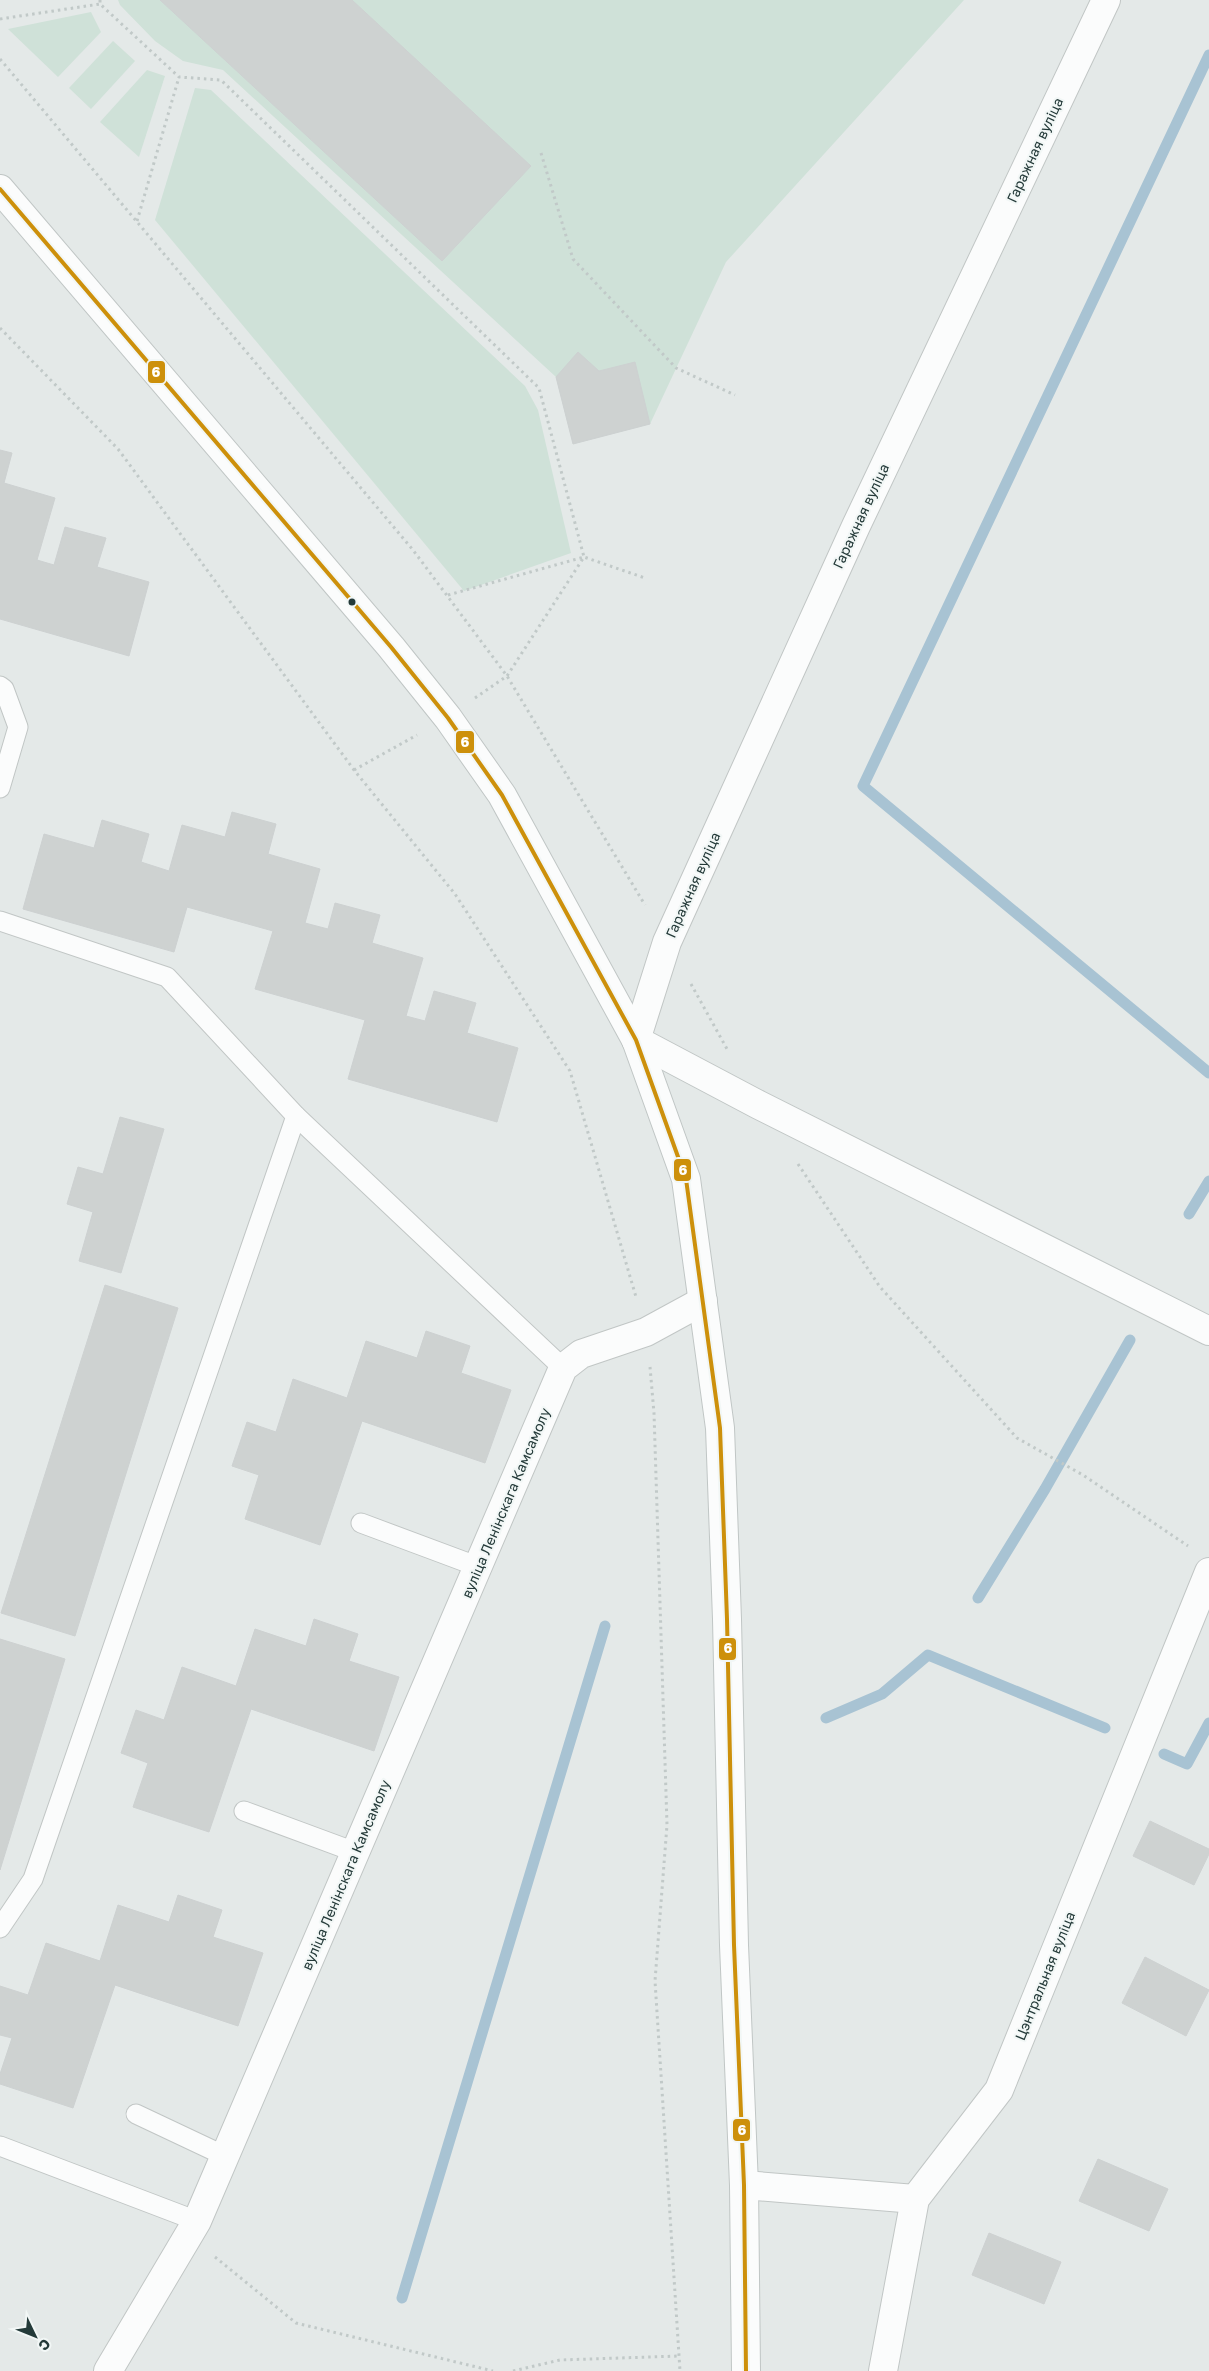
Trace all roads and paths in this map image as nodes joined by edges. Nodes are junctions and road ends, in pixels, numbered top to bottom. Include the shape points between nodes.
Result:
1 (1106, 0) edge
2 (100, 2) edge
3 (0, 20) edge
4 (0, 59) edge
5 (179, 77) junction
6 (542, 153) dead end
7 (0, 189) edge
8 (137, 221) junction
9 (0, 328) edge
10 (735, 395) dead end
11 (584, 556) junction
12 (645, 578) dead end
13 (448, 595) junction
14 (507, 676) junction
15 (0, 686) edge
16 (0, 788) edge
17 (0, 922) edge
18 (667, 942) junction
19 (636, 1040) junction
20 (730, 1053) dead end
21 (296, 1116) junction
22 (797, 1163) dead end
23 (703, 1301) junction
24 (1209, 1331) edge
25 (646, 1332) junction
26 (563, 1368) junction
27 (361, 1522) dead end
28 (1193, 1550) dead end
29 (479, 1567) junction
30 (1209, 1572) edge
31 (244, 1811) dead end
32 (355, 1852) junction
33 (0, 1928) edge
34 (136, 2114) dead end
35 (0, 2146) edge
36 (226, 2156) junction
37 (744, 2185) junction
38 (915, 2199) junction
39 (193, 2229) junction
40 (679, 2356) junction
41 (108, 2371) edge
42 (493, 2371) edge
43 (513, 2371) edge
44 (680, 2371) edge
45 (746, 2371) edge
46 (883, 2371) edge

1 - 18 street, Гаражная вуліца via 856,526
2 - 3 path
2 - 5 path
4 - 8 path
5 - 8 path
5 - 11 path via 221,80 539,388
6 - 10 path via 573,259 676,368
7 - 19 street via 448,718 502,794
8 - 13 path
9 - 25 path via 118,449 354,770 454,894 570,1071
11 - 12 path
11 - 13 path
11 - 14 path
13 - 14 path
14 - 18 path
15 - 16 lane via 18,727
17 - 21 lane via 167,977
18 - 19 street, Гаражная вуліца
18 - 20 path
19 - 23 street via 686,1179
19 - 24 street
21 - 26 lane
21 - 33 lane via 33,1879
22 - 28 path via 880,1287 1017,1438 1083,1475
23 - 25 street
23 - 37 street via 720,1428
25 - 26 street via 581,1354
25 - 40 path via 654,1413 667,1825 655,1981
26 - 29 street, вуліца Ленінскага Камсамолу
27 - 29 lane
29 - 32 street, вуліца Ленінскага Камсамолу
30 - 38 street, Цэнтральная вуліца via 999,2090
31 - 32 lane
32 - 36 street, вуліца Ленінскага Камсамолу
34 - 36 lane
35 - 39 lane
36 - 39 street, вуліца Ленінскага Камсамолу
37 - 38 street
37 - 45 street
38 - 46 street, Цэнтральная вуліца
39 - 41 street, вуліца Ленінскага Камсамолу
39 - 42 path via 296,2323
40 - 43 path via 560,2360
40 - 44 path

